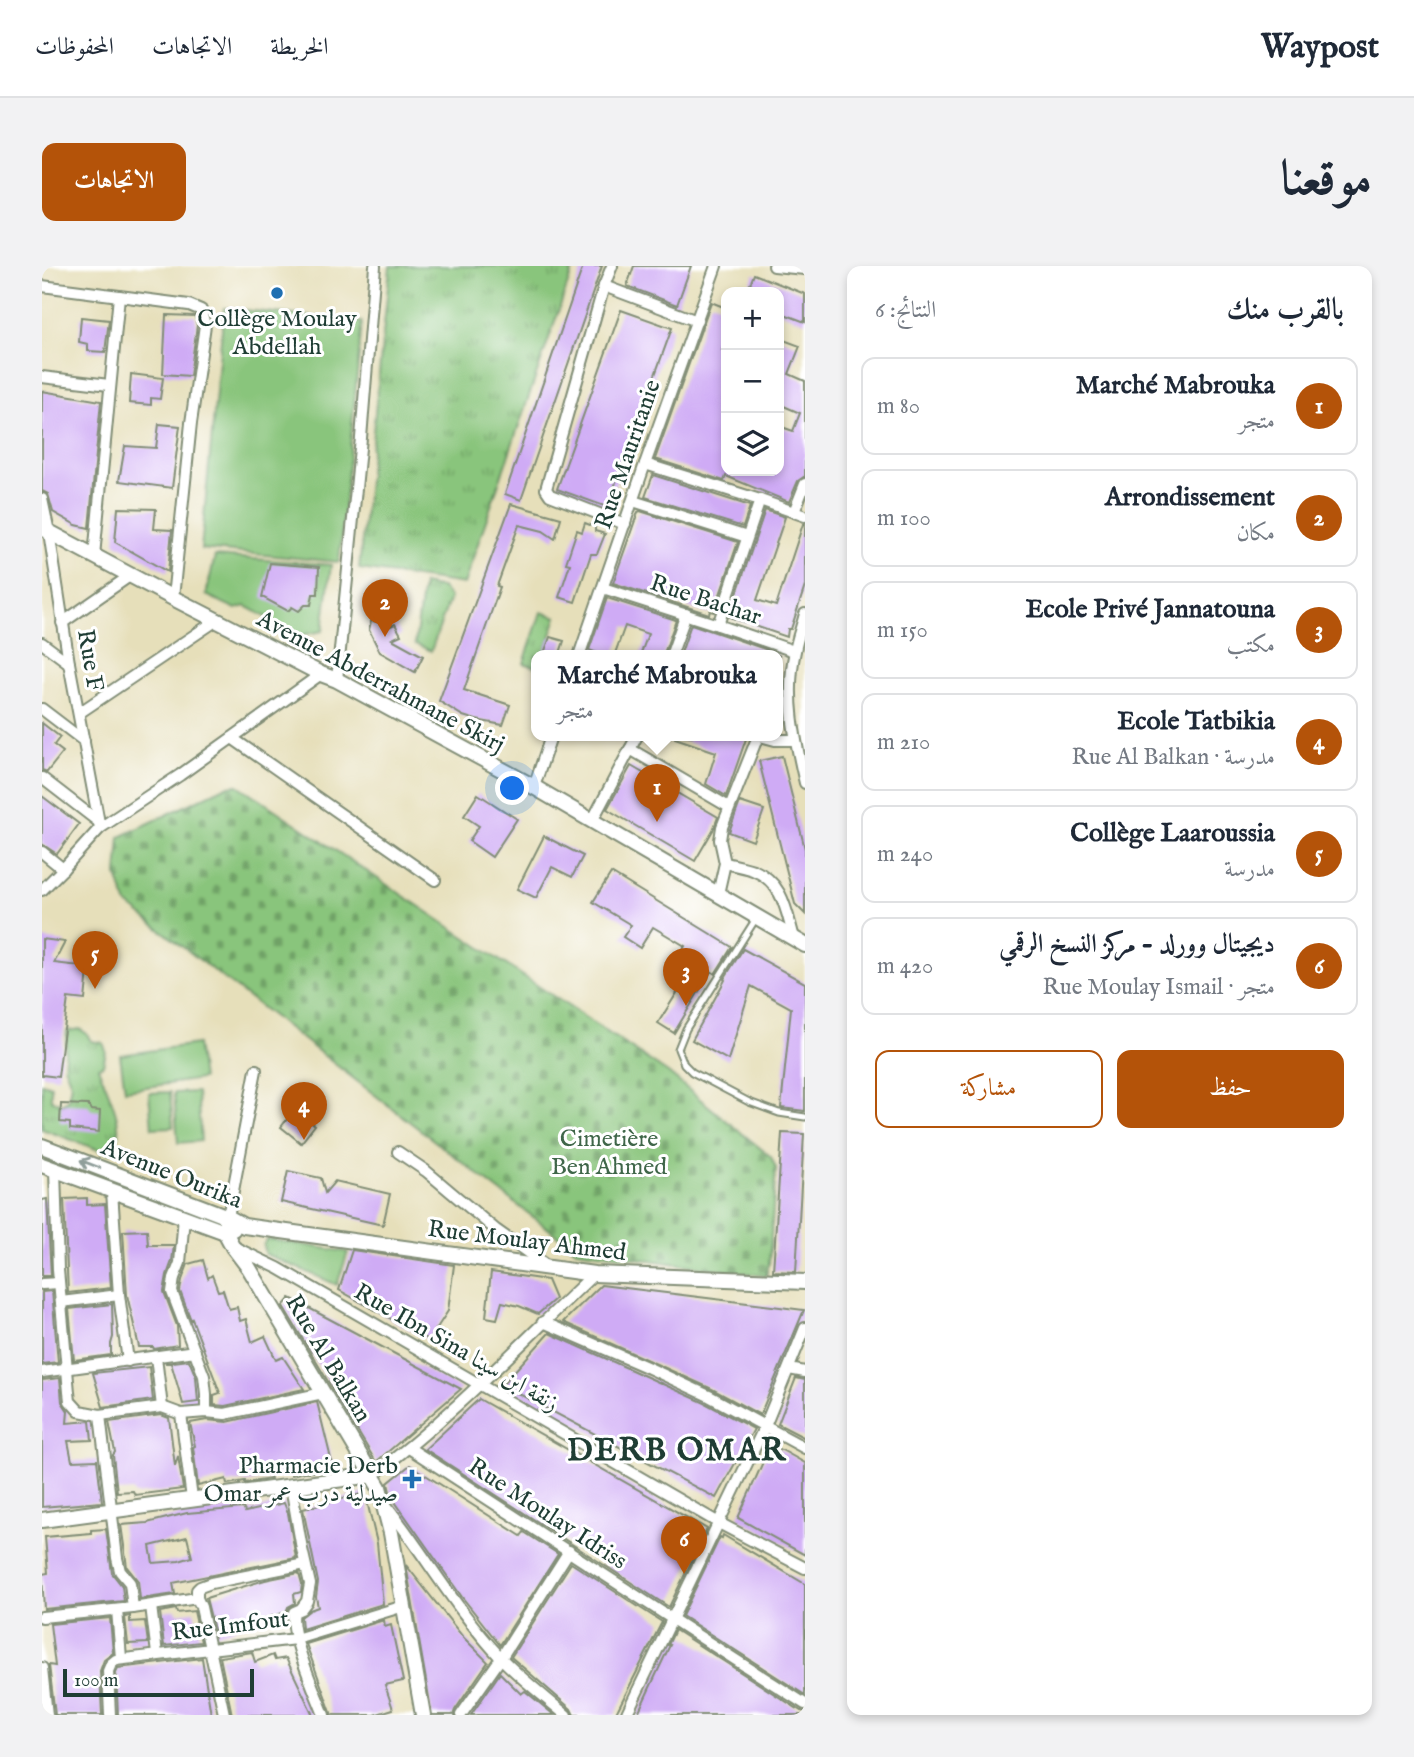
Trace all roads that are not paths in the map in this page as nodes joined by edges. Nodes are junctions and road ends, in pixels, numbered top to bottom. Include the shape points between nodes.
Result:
1 (375, 266) edge
2 (612, 266) edge
3 (716, 266) edge
4 (774, 266) edge
5 (805, 269) edge
6 (42, 286) edge
7 (604, 286) junction
8 (118, 296) junction
9 (697, 321) junction
10 (42, 377) edge
11 (109, 385) junction
12 (645, 464) junction
13 (805, 485) edge
14 (42, 499) edge
15 (760, 500) junction
16 (633, 501) junction
17 (800, 514) edge
18 (625, 524) junction
19 (45, 529) edge
20 (747, 537) junction
21 (94, 555) junction
22 (131, 575) junction
23 (603, 588) junction
24 (173, 598) junction
25 (686, 614) junction
26 (805, 614) edge
27 (217, 620) junction
28 (62, 623) junction
29 (718, 625) junction
30 (42, 643) edge
31 (581, 650) edge
32 (673, 650) edge
33 (794, 651) junction
34 (69, 663) junction
35 (321, 674) junction
36 (337, 680) junction
37 (42, 709) edge
38 (79, 713) junction
39 (232, 738) junction
40 (783, 740) edge
41 (795, 740) junction
42 (84, 741) junction
43 (549, 741) edge
44 (634, 741) edge
45 (757, 741) edge
46 (630, 749) junction
47 (42, 778) edge
48 (805, 783) edge
49 (534, 787) junction
50 (729, 807) junction
51 (592, 821) junction
52 (99, 825) junction
53 (42, 852) edge
54 (725, 863) junction
55 (63, 869) junction
56 (435, 880) dead end
57 (42, 890) edge
58 (718, 894) junction
59 (757, 917) junction
60 (799, 942) edge
61 (256, 1070) dead end
62 (805, 1117) edge
63 (42, 1146) edge
64 (398, 1152) dead end
65 (48, 1167) edge
66 (111, 1191) junction
67 (184, 1217) junction
68 (227, 1224) junction
69 (244, 1226) joint
70 (233, 1247) junction
71 (548, 1267) junction
72 (594, 1274) junction
73 (805, 1282) edge
74 (59, 1283) junction
75 (42, 1284) edge
76 (119, 1295) junction
77 (61, 1302) junction
78 (543, 1322) junction
79 (805, 1328) edge
80 (195, 1351) junction
81 (156, 1357) junction
82 (128, 1361) junction
83 (66, 1368) junction
84 (789, 1368) junction
85 (42, 1372) edge
86 (805, 1372) edge
87 (479, 1385) junction
88 (323, 1393) junction
89 (162, 1408) junction
90 (206, 1412) junction
91 (181, 1414) junction
92 (100, 1415) junction
93 (765, 1426) junction
94 (409, 1448) junction
95 (805, 1448) edge
96 (373, 1475) junction
97 (292, 1486) junction
98 (192, 1499) junction
99 (384, 1503) junction
100 (111, 1511) junction
101 (42, 1520) edge
102 (719, 1523) junction
103 (569, 1551) junction
104 (305, 1564) junction
105 (805, 1568) edge
106 (197, 1598) junction
107 (151, 1606) junction
108 (404, 1606) junction
109 (133, 1608) junction
110 (117, 1610) junction
111 (42, 1617) edge
112 (671, 1620) junction
113 (296, 1639) junction
114 (209, 1648) junction
115 (157, 1654) junction
116 (121, 1658) junction
117 (501, 1658) junction
118 (42, 1668) edge
119 (805, 1704) edge
120 (224, 1714) edge
121 (47, 1715) edge
122 (110, 1715) edge
123 (324, 1715) edge
124 (423, 1715) edge
125 (461, 1715) edge
126 (566, 1715) edge
127 (626, 1715) edge

1 - 36 street
2 - 7 street
3 - 9 street, Rue Mauritanie
4 - 5 street
6 - 8 street
7 - 9 street
7 - 18 street via 546,489 550,495
8 - 11 street
8 - 24 street via 188,305 204,316
9 - 12 street, Rue Mauritanie
10 - 11 street
11 - 21 street
12 - 15 street
12 - 16 street, Rue Mauritanie
13 - 17 street
14 - 19 street, Rue F
15 - 17 street
15 - 20 street
16 - 18 street, Rue Mauritanie
16 - 20 street
18 - 23 street, Rue Mauritanie
19 - 21 street, Avenue Abderrahmane Skirj
19 - 28 street, Rue F
20 - 29 street
21 - 22 street, Avenue Abderrahmane Skirj
22 - 24 street, Avenue Abderrahmane Skirj
22 - 28 street
23 - 25 street, Rue Bachar
23 - 31 street, Rue Mauritanie
24 - 27 street, Avenue Abderrahmane Skirj
25 - 29 street, Rue Bachar
25 - 32 street
26 - 33 street
27 - 35 street, Avenue Abderrahmane Skirj
27 - 38 street
28 - 34 street, Rue F
29 - 33 street, Rue Bachar
30 - 34 street
33 - 41 street
34 - 38 street, Rue F
35 - 36 street, Avenue Abderrahmane Skirj
35 - 39 street
36 - 49 street, Avenue Abderrahmane Skirj
37 - 42 street
38 - 42 street, Rue F
39 - 52 street
39 - 56 street
40 - 41 street
41 - 48 street
42 - 52 street, Rue F
43 - 49 street
44 - 46 street
45 - 50 street
46 - 50 street
46 - 51 street
47 - 52 street
49 - 51 street, Avenue Abderrahmane Skirj
50 - 54 street via 720,840
51 - 58 street, Avenue Abderrahmane Skirj
52 - 55 street
53 - 55 street
54 - 58 street
54 - 60 street via 769,879 781,894
55 - 57 street
58 - 59 street, Avenue Abderrahmane Skirj
59 - 60 street, Avenue Abderrahmane Skirj
59 - 62 lane via 678,1049 692,1072 749,1102
61 - 68 street
68 -> 63 street, Avenue Ourika
64 - 71 street
65 - 66 street, Avenue Ourika
65 - 74 street
66 - 67 street, Avenue Ourika
66 - 76 street
67 - 68 street, Avenue Ourika
67 - 80 street via 172,1292
68 - 69 street, Avenue Ourika
68 - 70 street, Rue Al Balkan
69 - 71 street, Rue Moulay Ahmed
70 - 87 street, Rue Ibn Sina زنقة ابن سينا via 278,1268
70 - 88 street, Rue Al Balkan
71 - 72 street, Rue Moulay Ahmed
72 - 73 street, Rue Moulay Ahmed
72 - 78 street
74 - 75 street
74 - 77 street
76 - 77 street
76 - 82 street
77 - 83 street
78 - 87 street
78 - 93 street
79 - 84 street
80 - 81 street
80 - 90 street via 204,1376
81 - 82 street
81 - 89 street
82 - 83 street
83 - 85 street
83 - 92 street via 74,1406
84 - 86 street
84 - 93 street
87 - 94 street
87 - 102 street, Rue Ibn Sina زنقة ابن سينا
88 - 90 street via 225,1415
88 - 96 street, Rue Al Balkan
89 - 91 street
89 - 92 street
90 - 91 street
91 - 98 street
92 - 100 street
93 - 95 street
93 - 102 street
94 - 96 street
94 - 103 street, Rue Moulay Idriss
96 - 97 street
96 - 99 street, Rue Al Balkan
97 - 98 street
97 - 104 street
98 - 100 street
99 - 108 street, Rue Al Balkan
99 - 117 street
100 - 101 street
100 - 109 street via 117,1558 120,1571 131,1583
102 - 105 street, Rue Ibn Sina زنقة ابن سينا
102 - 112 street
103 - 112 street, Rue Moulay Idriss
103 - 117 street
104 - 106 street via 211,1583 197,1590
104 - 113 street via 310,1589 304,1605 292,1617
106 - 107 street
106 - 114 street
107 - 109 street
107 - 115 street
108 - 113 street, Rue Imfout
108 - 124 street, Rue Al Balkan
109 - 110 street
110 - 111 street
110 - 116 street
112 - 119 street, Rue Moulay Idriss
112 - 127 street
113 - 114 street, Rue Imfout
113 - 123 street
114 - 115 street, Rue Imfout
114 - 120 street
115 - 116 street, Rue Imfout
116 - 122 street via 108,1671
117 - 125 street
117 - 126 street
118 - 121 street

